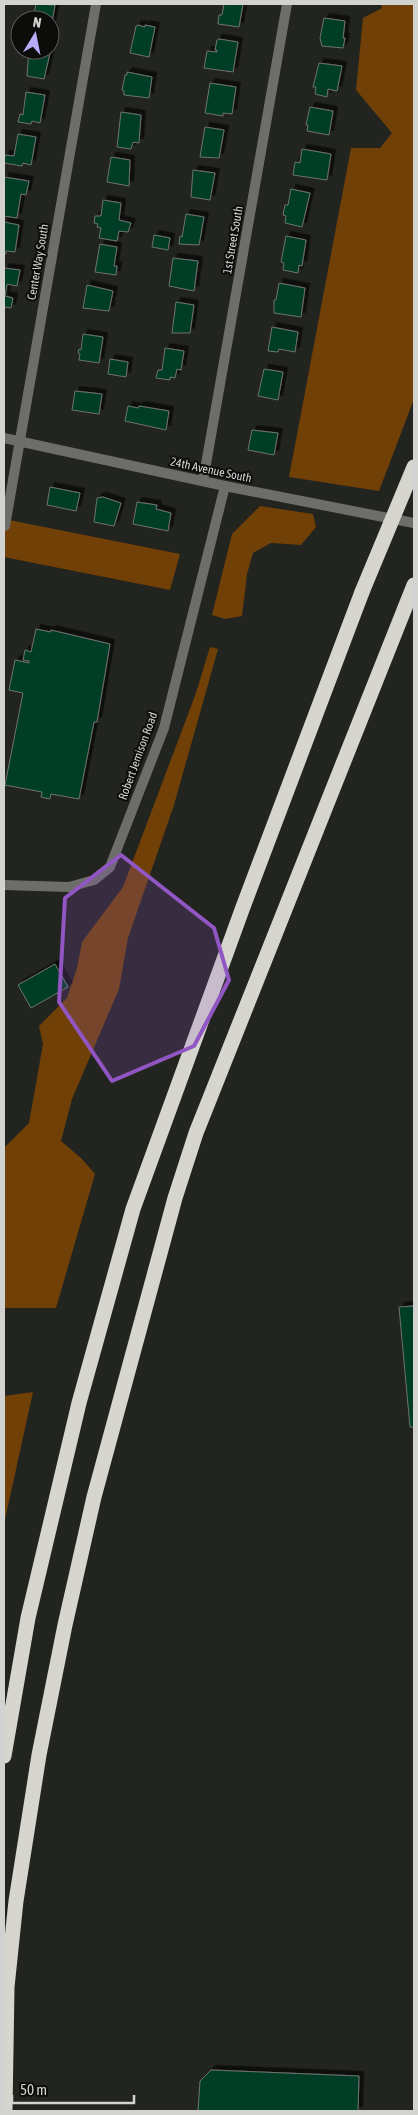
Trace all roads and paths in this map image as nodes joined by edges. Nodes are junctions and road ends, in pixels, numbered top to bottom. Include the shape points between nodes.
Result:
1 (96, 4) edge
2 (287, 4) edge
3 (4, 438) edge
4 (18, 441) junction
5 (414, 467) edge
6 (203, 481) junction
7 (226, 486) junction
8 (414, 523) edge
9 (5, 526) dead end
10 (414, 585) edge
11 (4, 884) edge
12 (4, 1756) edge
13 (5, 2111) edge

1 - 4 street, Center Way South
2 - 6 street, 1st Street South
3 - 4 street, 24th Avenue South
4 - 6 street, 24th Avenue South
4 - 9 street, Center Way South
5 - 12 highway, bridge via 362,592 243,907 134,1209 79,1403 28,1618
6 - 7 street, 24th Avenue South
7 - 8 street, 24th Avenue South
7 - 11 street, Robert Jemison Road via 164,728 110,867 94,880 69,887
10 - 13 highway via 196,1133 175,1198 100,1478 63,1634 40,1755 16,1900 7,1987

